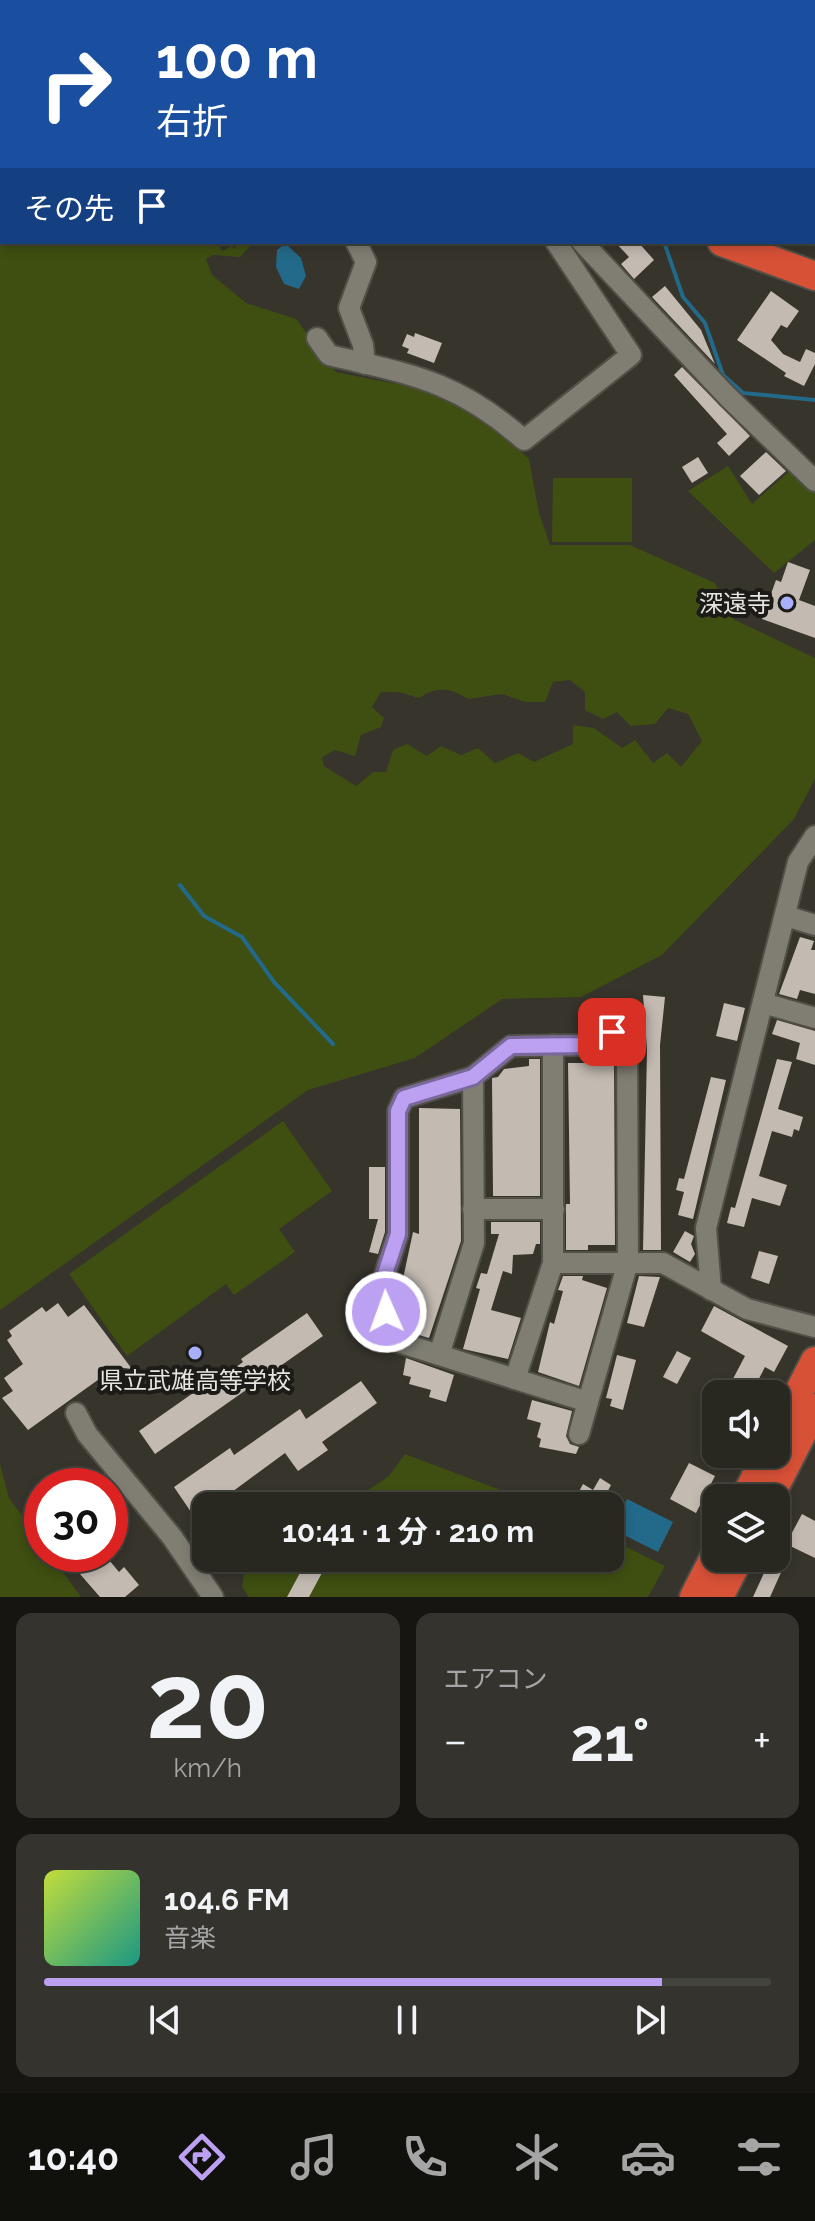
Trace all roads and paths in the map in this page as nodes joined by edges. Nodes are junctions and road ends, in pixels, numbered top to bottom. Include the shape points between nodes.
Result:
1 (357, 244) edge
2 (557, 244) edge
3 (584, 244) edge
4 (727, 244) edge
5 (815, 276) edge
6 (317, 338) dead end
7 (365, 364) junction
8 (815, 481) edge
9 (815, 836) edge
10 (786, 916) junction
11 (815, 925) edge
12 (763, 1003) junction
13 (815, 1018) edge
14 (553, 1045) junction
15 (473, 1077) junction
16 (473, 1209) junction
17 (554, 1209) junction
18 (628, 1262) junction
19 (553, 1263) junction
20 (711, 1290) junction
21 (815, 1327) edge
22 (439, 1355) junction
23 (815, 1361) edge
24 (515, 1379) junction
25 (588, 1402) junction
26 (815, 1408) edge
27 (790, 1410) edge
28 (76, 1413) dead end
29 (579, 1434) dead end
30 (776, 1484) edge
31 (707, 1572) edge
32 (732, 1572) edge
33 (213, 1597) edge
34 (694, 1597) edge
35 (719, 1597) edge

1 - 7 street via 366,262 349,308
2 - 7 street via 631,355 524,440 468,396 425,378
3 - 8 street
4 - 5 highway
6 - 7 street via 329,355
9 - 10 street via 798,862
10 - 11 street
10 - 12 street
12 - 13 street
12 - 20 street via 706,1228
14 - 15 street via 511,1046
14 - 17 street
14 - 18 street via 586,1045 620,1029 627,1035
15 - 16 street
15 - 22 street via 404,1098 398,1111 398,1234 381,1286 392,1337
16 - 17 street
16 - 22 street via 474,1243
17 - 19 street
18 - 19 street
18 - 20 street via 663,1263
18 - 25 street
19 - 24 street
20 - 21 street via 747,1309
22 - 24 street
23 - 27 highway
24 - 25 street
25 - 29 street
26 - 30 highway
28 - 33 street
31 - 34 highway
32 - 35 highway

